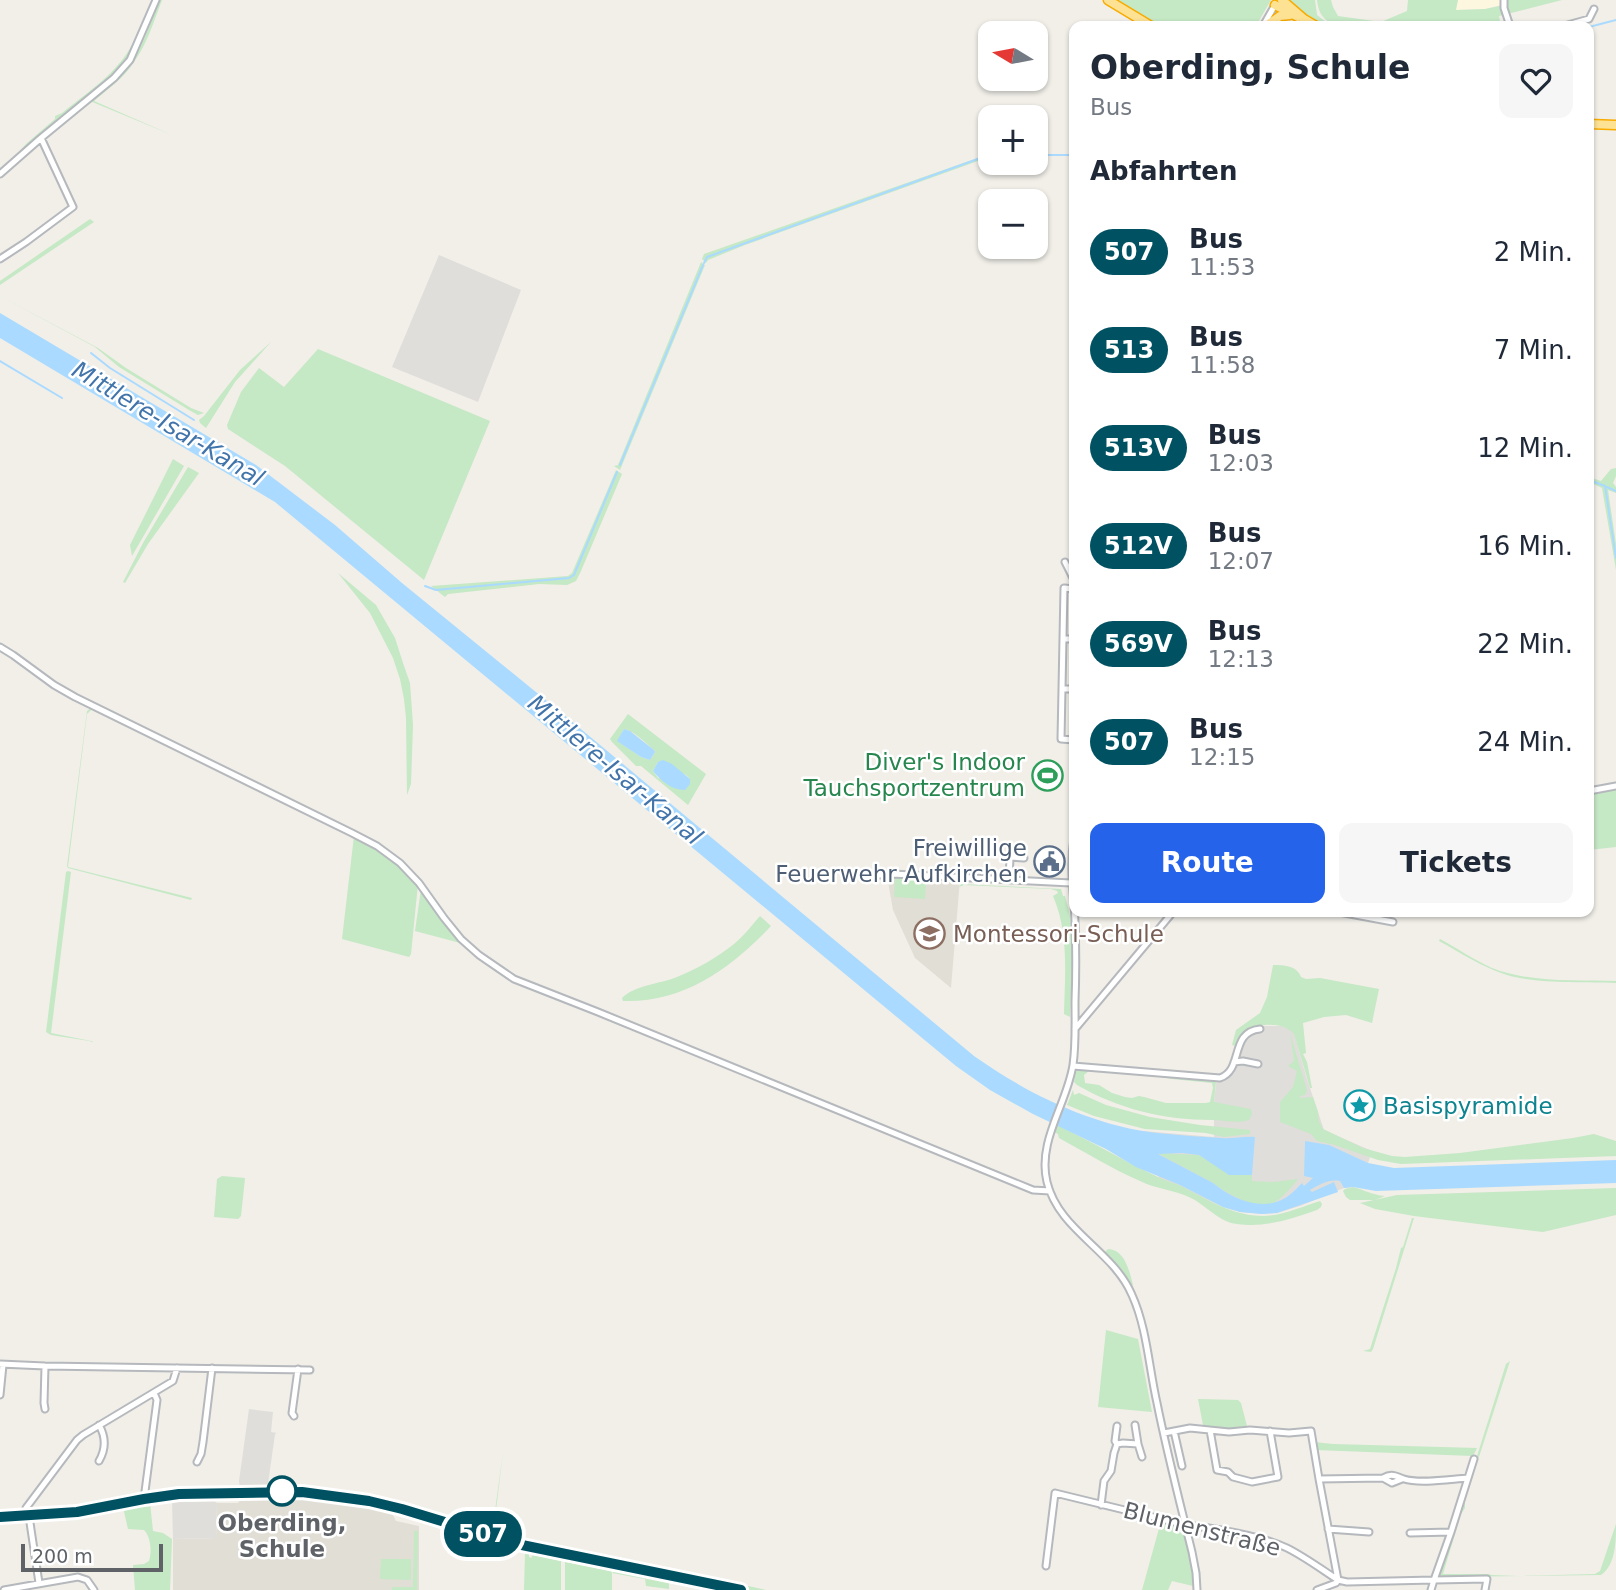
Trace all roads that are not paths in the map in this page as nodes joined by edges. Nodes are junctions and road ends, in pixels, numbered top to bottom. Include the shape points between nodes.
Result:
1 (156, 0) edge
2 (1108, 0) edge
3 (1504, 0) edge
4 (1279, 2) edge
5 (1594, 9) dead end
6 (1293, 16) junction
7 (1304, 19) junction
8 (1143, 21) edge
9 (1267, 21) edge
10 (1272, 21) edge
11 (1307, 21) edge
12 (1508, 21) edge
13 (1582, 21) edge
14 (1594, 124) edge
15 (1616, 125) edge
16 (41, 138) junction
17 (0, 174) edge
18 (0, 259) edge
19 (1065, 562) dead end
20 (1069, 570) edge
21 (1069, 588) edge
22 (1063, 639) junction
23 (1069, 639) edge
24 (0, 647) edge
25 (1063, 689) junction
26 (1069, 689) edge
27 (1069, 740) edge
28 (1616, 786) edge
29 (1594, 790) edge
30 (1024, 858) dead end
31 (878, 875) dead end
32 (1009, 880) junction
33 (1069, 883) edge
34 (1074, 917) edge
35 (1169, 917) edge
36 (1366, 917) edge
37 (1393, 922) dead end
38 (1075, 1028) junction
39 (1260, 1029) dead end
40 (1234, 1062) junction
41 (1258, 1064) dead end
42 (1073, 1066) junction
43 (1050, 1191) junction
44 (1, 1364) edge
45 (46, 1366) junction
46 (177, 1368) junction
47 (212, 1368) junction
48 (298, 1370) junction
49 (310, 1370) dead end
50 (154, 1393) junction
51 (0, 1395) edge
52 (45, 1409) dead end
53 (294, 1416) dead end
54 (1160, 1419) junction
55 (99, 1425) junction
56 (1135, 1425) dead end
57 (1117, 1426) dead end
58 (1210, 1430) junction
59 (1174, 1431) junction
60 (1270, 1431) junction
61 (1164, 1433) junction
62 (1117, 1444) junction
63 (1138, 1444) junction
64 (1142, 1457) dead end
65 (1169, 1457) junction
66 (1474, 1459) dead end
67 (99, 1461) dead end
68 (197, 1462) dead end
69 (1182, 1465) dead end
70 (1468, 1478) junction
71 (1319, 1479) junction
72 (144, 1499) junction
73 (1101, 1505) junction
74 (27, 1516) junction
75 (0, 1517) edge
76 (1186, 1525) junction
77 (1328, 1529) junction
78 (1369, 1532) dead end
79 (1451, 1532) junction
80 (1410, 1533) dead end
81 (1046, 1566) dead end
82 (1338, 1580) junction
83 (1434, 1580) junction
84 (39, 1583) junction
85 (4, 1590) edge
86 (94, 1590) edge
87 (741, 1590) edge
88 (1197, 1590) edge
89 (1317, 1590) edge
90 (1431, 1590) edge
91 (1485, 1590) edge

1 - 16 street via 130,60
2 - 8 highway
3 - 12 street
4 - 6 highway
4 - 7 highway
4 - 9 street
5 - 13 street via 1589,19
6 - 7 highway
6 - 10 highway via 1286,14
7 - 11 highway
14 - 15 highway
16 - 17 street
16 - 18 street via 73,207
19 - 20 street
21 - 22 street via 1065,588
22 - 23 street
22 - 25 street
24 - 43 street via 96,709 387,853 419,883 461,939 514,979 1033,1190
25 - 26 street
25 - 27 street via 1061,739
28 - 29 street
30 - 32 street via 1010,857
31 - 32 street
32 - 33 street
34 - 38 street
35 - 38 street
36 - 37 street
38 - 42 street
39 - 40 street via 1243,1037
40 - 41 street
40 - 42 street via 1227,1076 1212,1078
42 - 43 street via 1047,1146
43 - 54 street via 1063,1215 1114,1266 1133,1295
44 - 45 street
44 - 51 street
45 - 46 street
45 - 52 street
46 - 47 street
46 - 50 street via 173,1381
47 - 48 street
47 - 68 street
48 - 49 street
48 - 53 street
50 - 55 street
50 - 72 street via 158,1401
54 - 61 street
54 - 65 street
55 - 67 street via 105,1438
55 - 74 street via 77,1440 26,1508
56 - 63 street
57 - 62 street, Blumenstraße
58 - 59 street
58 - 60 street
58 - 60 street via 1217,1470 1252,1482 1278,1477
59 - 61 street
59 - 69 street
60 - 71 street via 1311,1430
61 - 65 street
62 - 63 street
62 - 73 street, Blumenstraße
63 - 64 street
65 - 76 street
66 - 70 street
70 - 71 street via 1429,1481 1392,1475
70 - 79 street
71 - 77 street
72 - 74 street
72 - 87 street via 284,1491 363,1499 517,1544
73 - 76 street, Blumenstraße
73 - 81 street, Blumenstraße via 1055,1493
74 - 75 street
74 - 84 street
76 - 82 street, Blumenstraße via 1279,1545
76 - 88 street
77 - 78 street
77 - 82 street
79 - 80 street
79 - 83 street
82 - 83 street
82 - 89 street
83 - 90 street
83 - 91 street via 1487,1579
84 - 85 street
84 - 86 street via 78,1577

